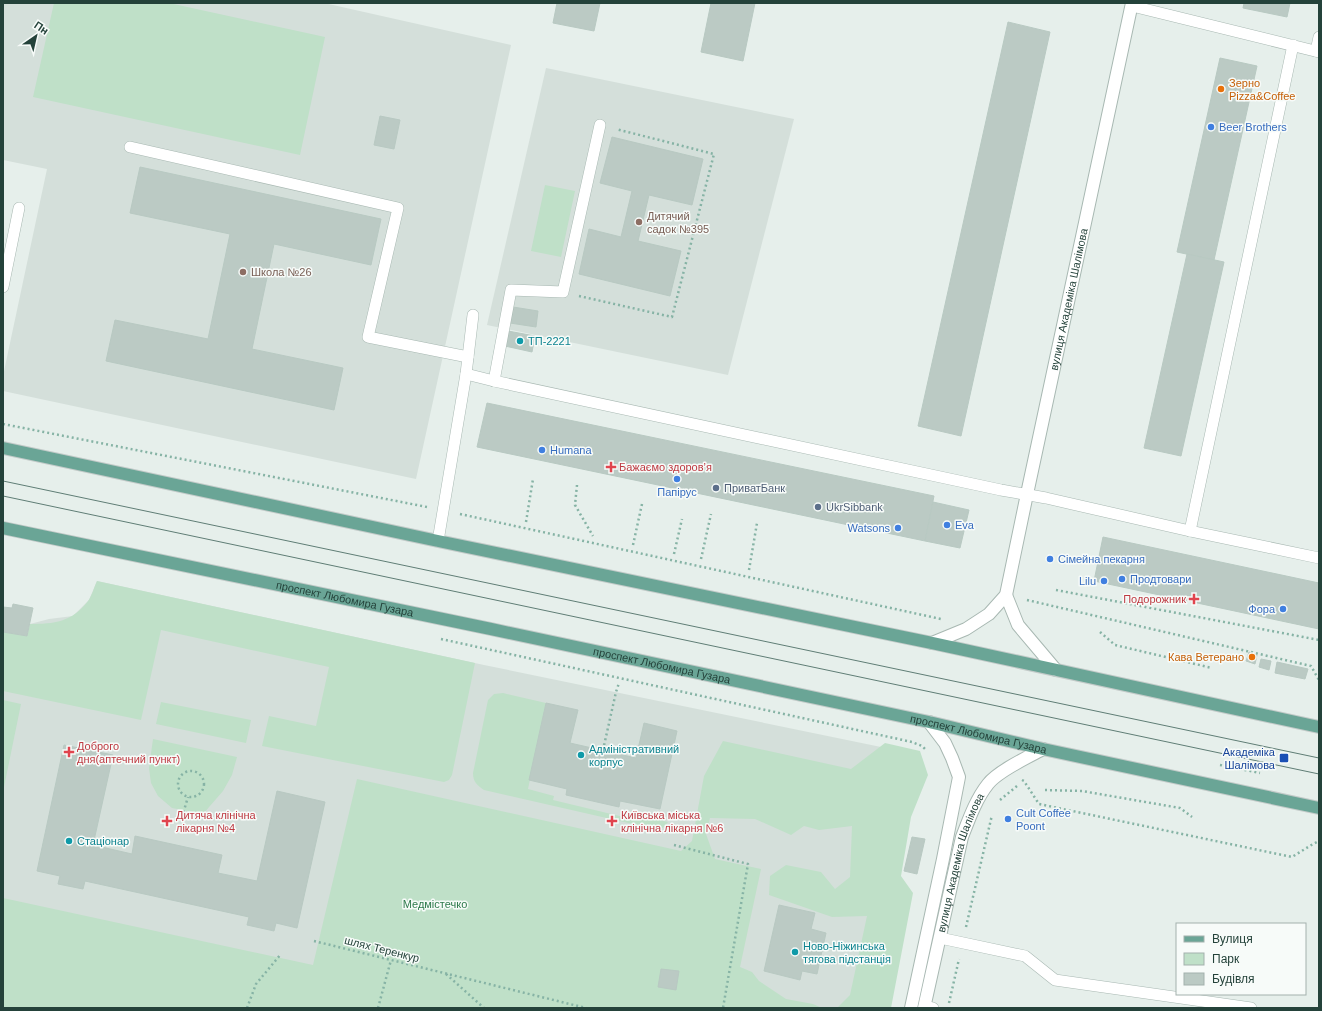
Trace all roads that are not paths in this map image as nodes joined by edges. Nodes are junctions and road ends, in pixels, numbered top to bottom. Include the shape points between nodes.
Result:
1 (1132, 4) edge
2 (1319, 37) edge
3 (1293, 45) junction
4 (1318, 52) edge
5 (600, 125) road end
6 (130, 147) dead end
7 (19, 208) dead end
8 (3, 287) edge
9 (473, 315) dead end
10 (468, 357) junction
11 (466, 374) junction
12 (494, 381) junction
13 (3, 448) edge
14 (1027, 494) junction
15 (3, 528) edge
16 (1190, 531) junction
17 (438, 541) junction
18 (1319, 558) edge
19 (1006, 595) junction
20 (932, 643) junction
21 (1056, 670) junction
22 (929, 722) junction
23 (1319, 727) edge
24 (1043, 749) junction
25 (1319, 808) edge
26 (940, 938) junction
27 (927, 1007) edge
28 (911, 1008) edge
29 (1251, 1008) edge

1 - 3 lane
1 - 14 street, вулиця Академіка Шалімова
2 - 4 lane
3 - 4 lane
3 - 16 lane
5 - 12 lane via 563,292 511,290
6 - 10 lane via 398,208 368,337
7 - 8 lane
9 - 10 lane
10 - 11 lane
11 - 12 lane
11 - 17 lane
12 - 14 lane
13 - 17 main road
14 - 16 lane
14 - 19 street, вулиця Академіка Шалімова
15 - 22 main road, проспект Любомира Гузара via 491,628
16 - 18 lane
17 - 20 main road
19 - 20 street via 989,614 966,629
19 - 21 street via 1018,625
20 - 21 main road
21 - 23 main road
22 - 24 main road, проспект Любомира Гузара
22 - 28 street, вулиця Академіка Шалімова via 945,743 959,777
24 - 25 main road, проспект Любомира Гузара
24 - 26 street, вулиця Академіка Шалімова via 1023,759 989,783 970,816 962,837
26 - 27 street, вулиця Академіка Шалімова
26 - 29 lane via 1025,956 1055,980

